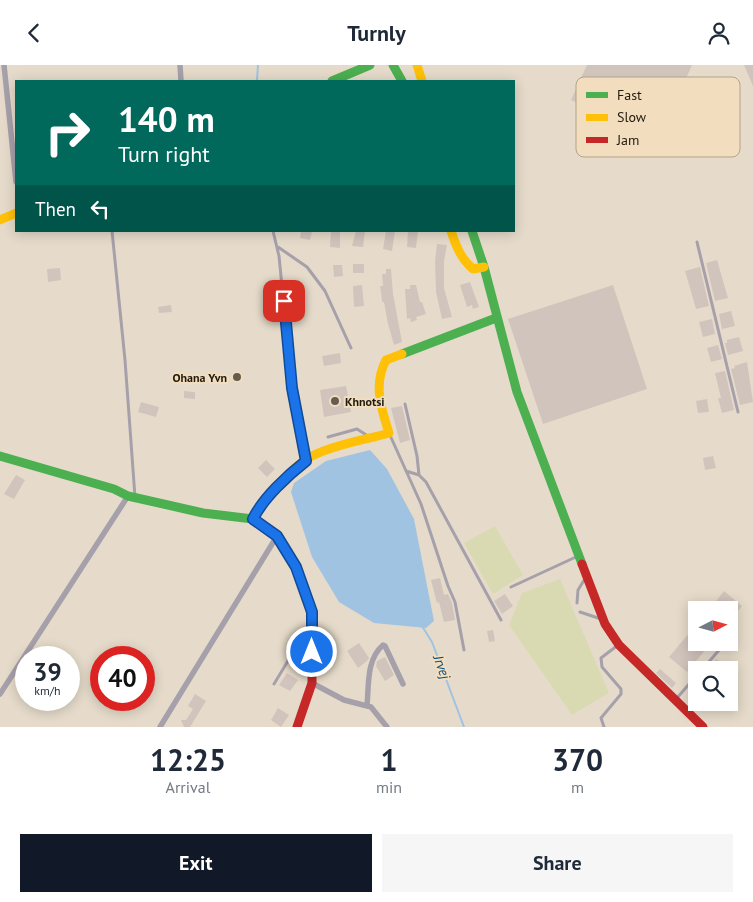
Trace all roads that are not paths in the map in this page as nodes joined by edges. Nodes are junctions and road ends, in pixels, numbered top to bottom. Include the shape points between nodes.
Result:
1 (4, 65) edge
2 (180, 65) edge
3 (370, 65) edge
4 (393, 65) edge
5 (417, 65) edge
6 (181, 80) edge
7 (334, 80) edge
8 (401, 80) edge
9 (422, 80) edge
10 (15, 173) edge
11 (15, 213) edge
12 (0, 219) edge
13 (112, 232) edge
14 (273, 232) edge
15 (452, 232) edge
16 (472, 232) edge
17 (697, 242) dead end
18 (277, 247) junction
19 (484, 267) junction
20 (496, 318) junction
21 (351, 348) dead end
22 (405, 404) dead end
23 (738, 412) dead end
24 (389, 433) junction
25 (328, 437) dead end
26 (370, 439) junction
27 (0, 456) edge
28 (306, 461) junction
29 (406, 471) junction
30 (420, 475) junction
31 (131, 497) junction
32 (253, 519) junction
33 (277, 536) junction
34 (578, 556) junction
35 (586, 576) junction
36 (511, 587) dead end
37 (577, 603) dead end
38 (580, 612) dead end
39 (312, 620) junction
40 (501, 620) dead end
41 (604, 620) junction
42 (619, 645) junction
43 (464, 650) dead end
44 (719, 651) edge
45 (710, 661) edge
46 (312, 683) junction
47 (274, 684) dead end
48 (403, 684) dead end
49 (688, 685) edge
50 (0, 694) edge
51 (675, 700) junction
52 (367, 706) junction
53 (160, 727) edge
54 (297, 727) edge
55 (387, 727) edge
56 (604, 727) edge
57 (703, 727) edge

1 - 10 street
2 - 6 street
3 - 7 street
4 - 8 street
5 - 9 street
11 - 12 street
13 - 31 lane via 125,361
14 - 18 lane
15 - 19 street via 467,264 474,269
16 - 19 street
17 - 23 lane
18 - 21 lane via 307,267 325,291
18 - 28 lane via 292,388
19 - 20 street
20 - 24 street via 386,360 378,377 378,393
20 - 34 street via 518,391
22 - 30 lane
24 - 26 street
24 - 29 lane
25 - 26 lane via 357,429
26 - 28 street via 312,456
27 - 31 street via 114,489
28 - 32 street via 258,507
29 - 30 lane
29 - 43 lane via 455,602
30 - 40 lane
31 - 32 street via 203,513
31 - 50 street
32 - 33 street
33 - 39 street via 296,567
33 - 53 street
34 - 35 street
34 - 36 lane
35 - 37 lane via 578,590
35 - 41 street
38 - 41 lane
39 - 46 street
39 - 47 lane
41 - 42 street
42 - 51 street
42 - 56 lane via 601,658 602,667 621,689 621,694 601,718
44 - 45 lane
46 - 52 street via 344,700
46 - 54 street
48 - 52 street via 383,645 372,659
49 - 51 lane
51 - 57 street
52 - 55 street

